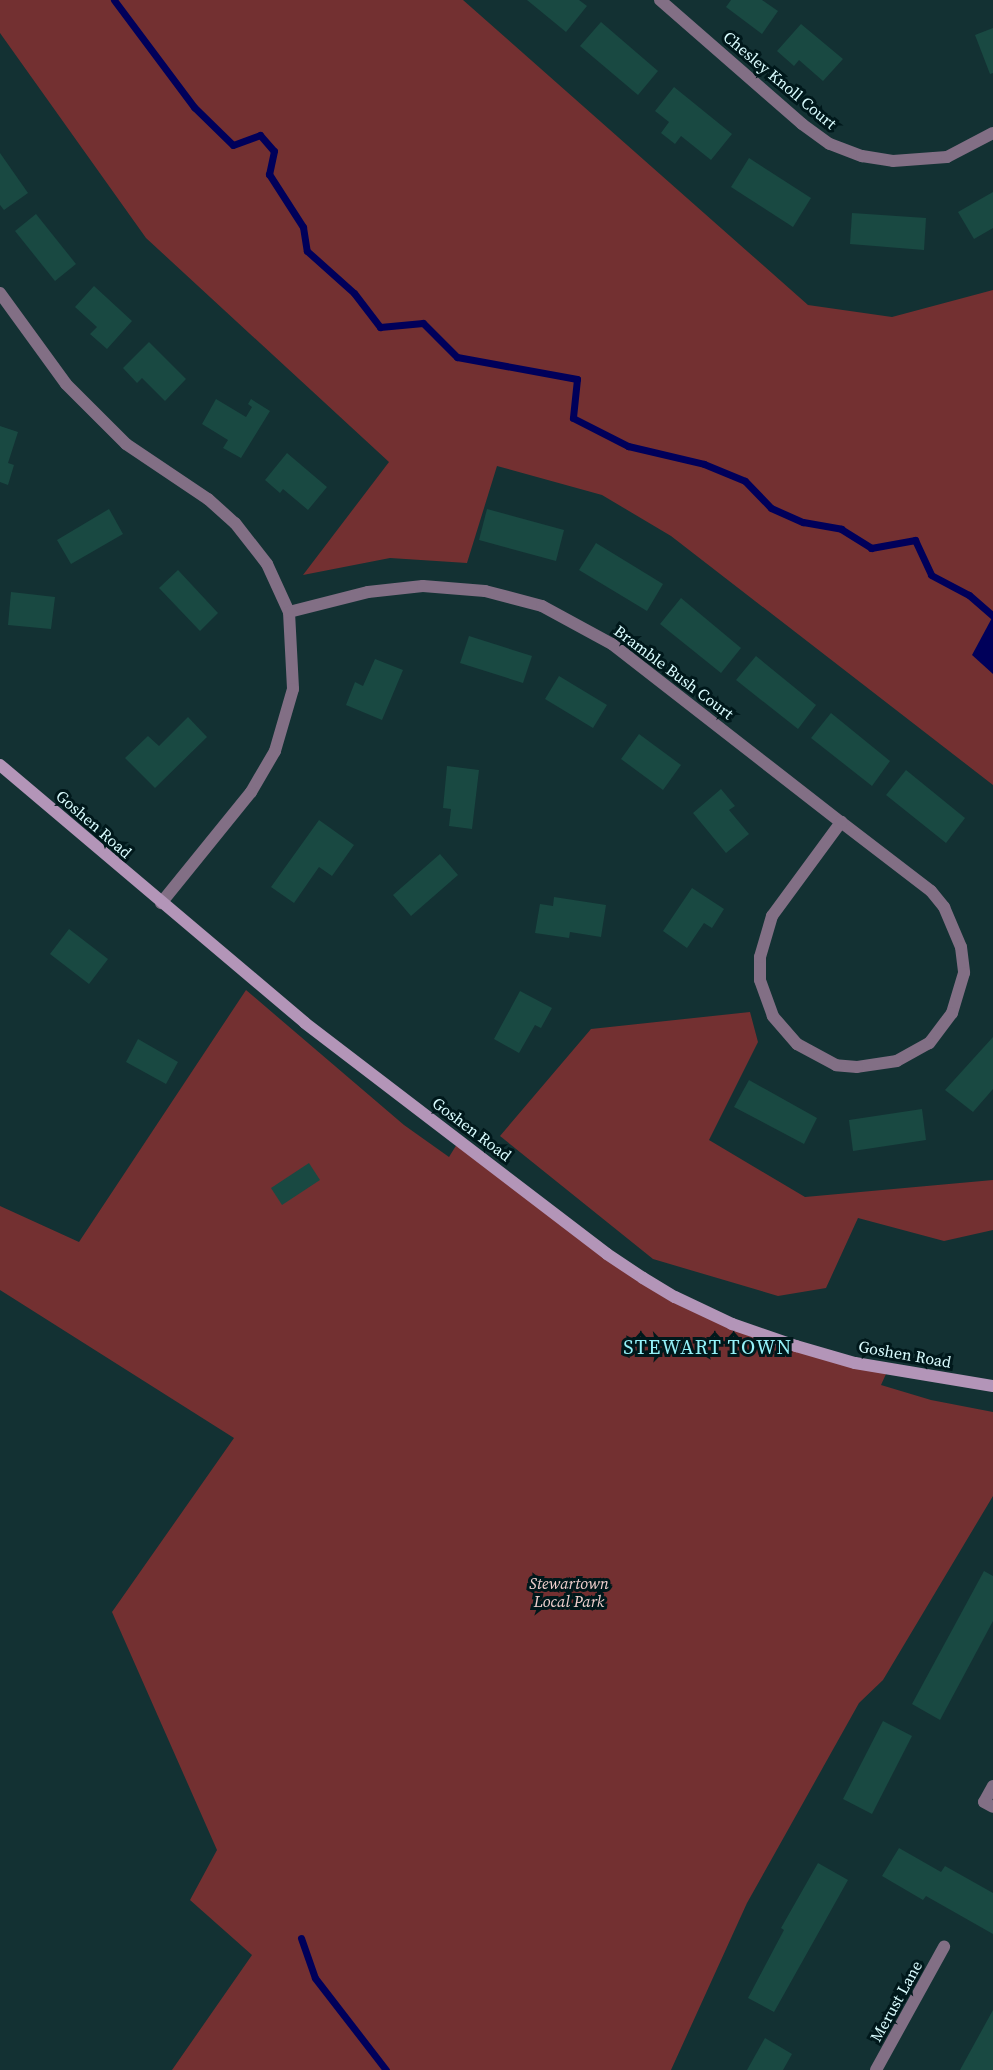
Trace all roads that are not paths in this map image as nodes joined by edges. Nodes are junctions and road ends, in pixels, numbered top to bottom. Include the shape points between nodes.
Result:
1 (660, 0) edge
2 (993, 134) edge
3 (0, 293) edge
4 (290, 612) junction
5 (0, 765) edge
6 (841, 822) junction
7 (160, 903) junction
8 (993, 1386) edge
9 (993, 1786) edge
10 (993, 1807) edge
11 (944, 1947) dead end
12 (876, 2070) edge

1 - 2 street, Chesley Knoll Court via 830,144 862,156 893,161 946,157
3 - 4 street via 66,384 126,444 208,499 235,524 267,564
4 - 6 street, Bramble Bush Court via 368,592 423,586 484,591 542,606 612,644
4 - 7 street via 293,689 275,751 251,792
5 - 7 street, Goshen Road
6 - 6 street, Bramble Bush Court via 931,891 944,907 961,947 964,973 952,1013 929,1043 897,1061 856,1067 836,1065 797,1044 773,1016 760,980 760,957 772,916
7 - 8 street, Goshen Road via 305,1023 607,1254 675,1297 732,1324 845,1360
9 - 10 street via 984,1802
11 - 12 street, Merust Lane

